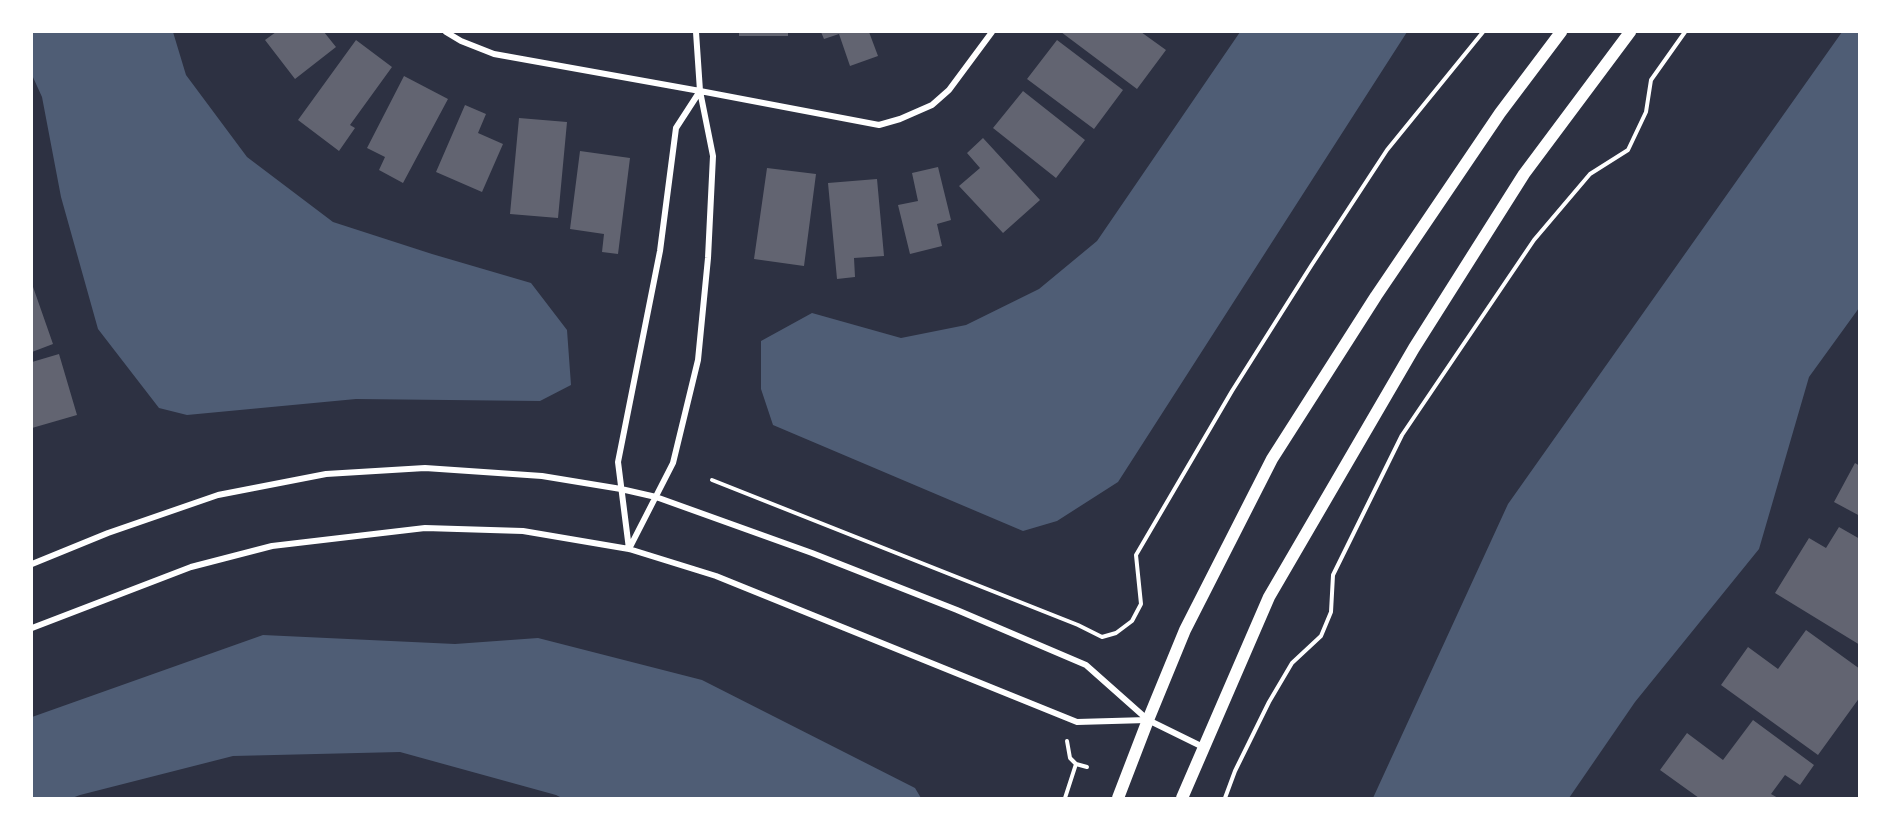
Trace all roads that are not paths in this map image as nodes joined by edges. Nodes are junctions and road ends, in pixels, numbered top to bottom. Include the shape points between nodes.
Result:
1 (446, 32) edge
2 (696, 32) edge
3 (992, 32) edge
4 (1561, 32) edge
5 (1630, 32) edge
6 (700, 91) junction
7 (621, 489) junction
8 (656, 497) junction
9 (629, 549) junction
10 (32, 564) edge
11 (32, 628) edge
12 (1148, 720) junction
13 (1203, 747) junction
14 (1118, 798) edge
15 (1182, 798) edge

1 - 6 street via 494,54
2 - 6 street
3 - 6 street via 949,90 932,105 879,125
4 - 12 main road via 1500,113 1376,296 1272,459 1185,630
5 - 13 main road via 1524,174 1414,348 1269,597
6 - 7 street via 676,128 660,250 618,462
6 - 8 street via 712,156 698,360 673,463
7 - 8 street
7 - 9 street
7 - 10 street via 542,476 425,468 326,474 218,495
8 - 9 street
8 - 12 street via 812,553 1086,664
9 - 11 street via 523,531 425,528 272,546 191,567
9 - 12 street via 716,576 1077,722
12 - 13 street
12 - 14 main road
13 - 15 main road

